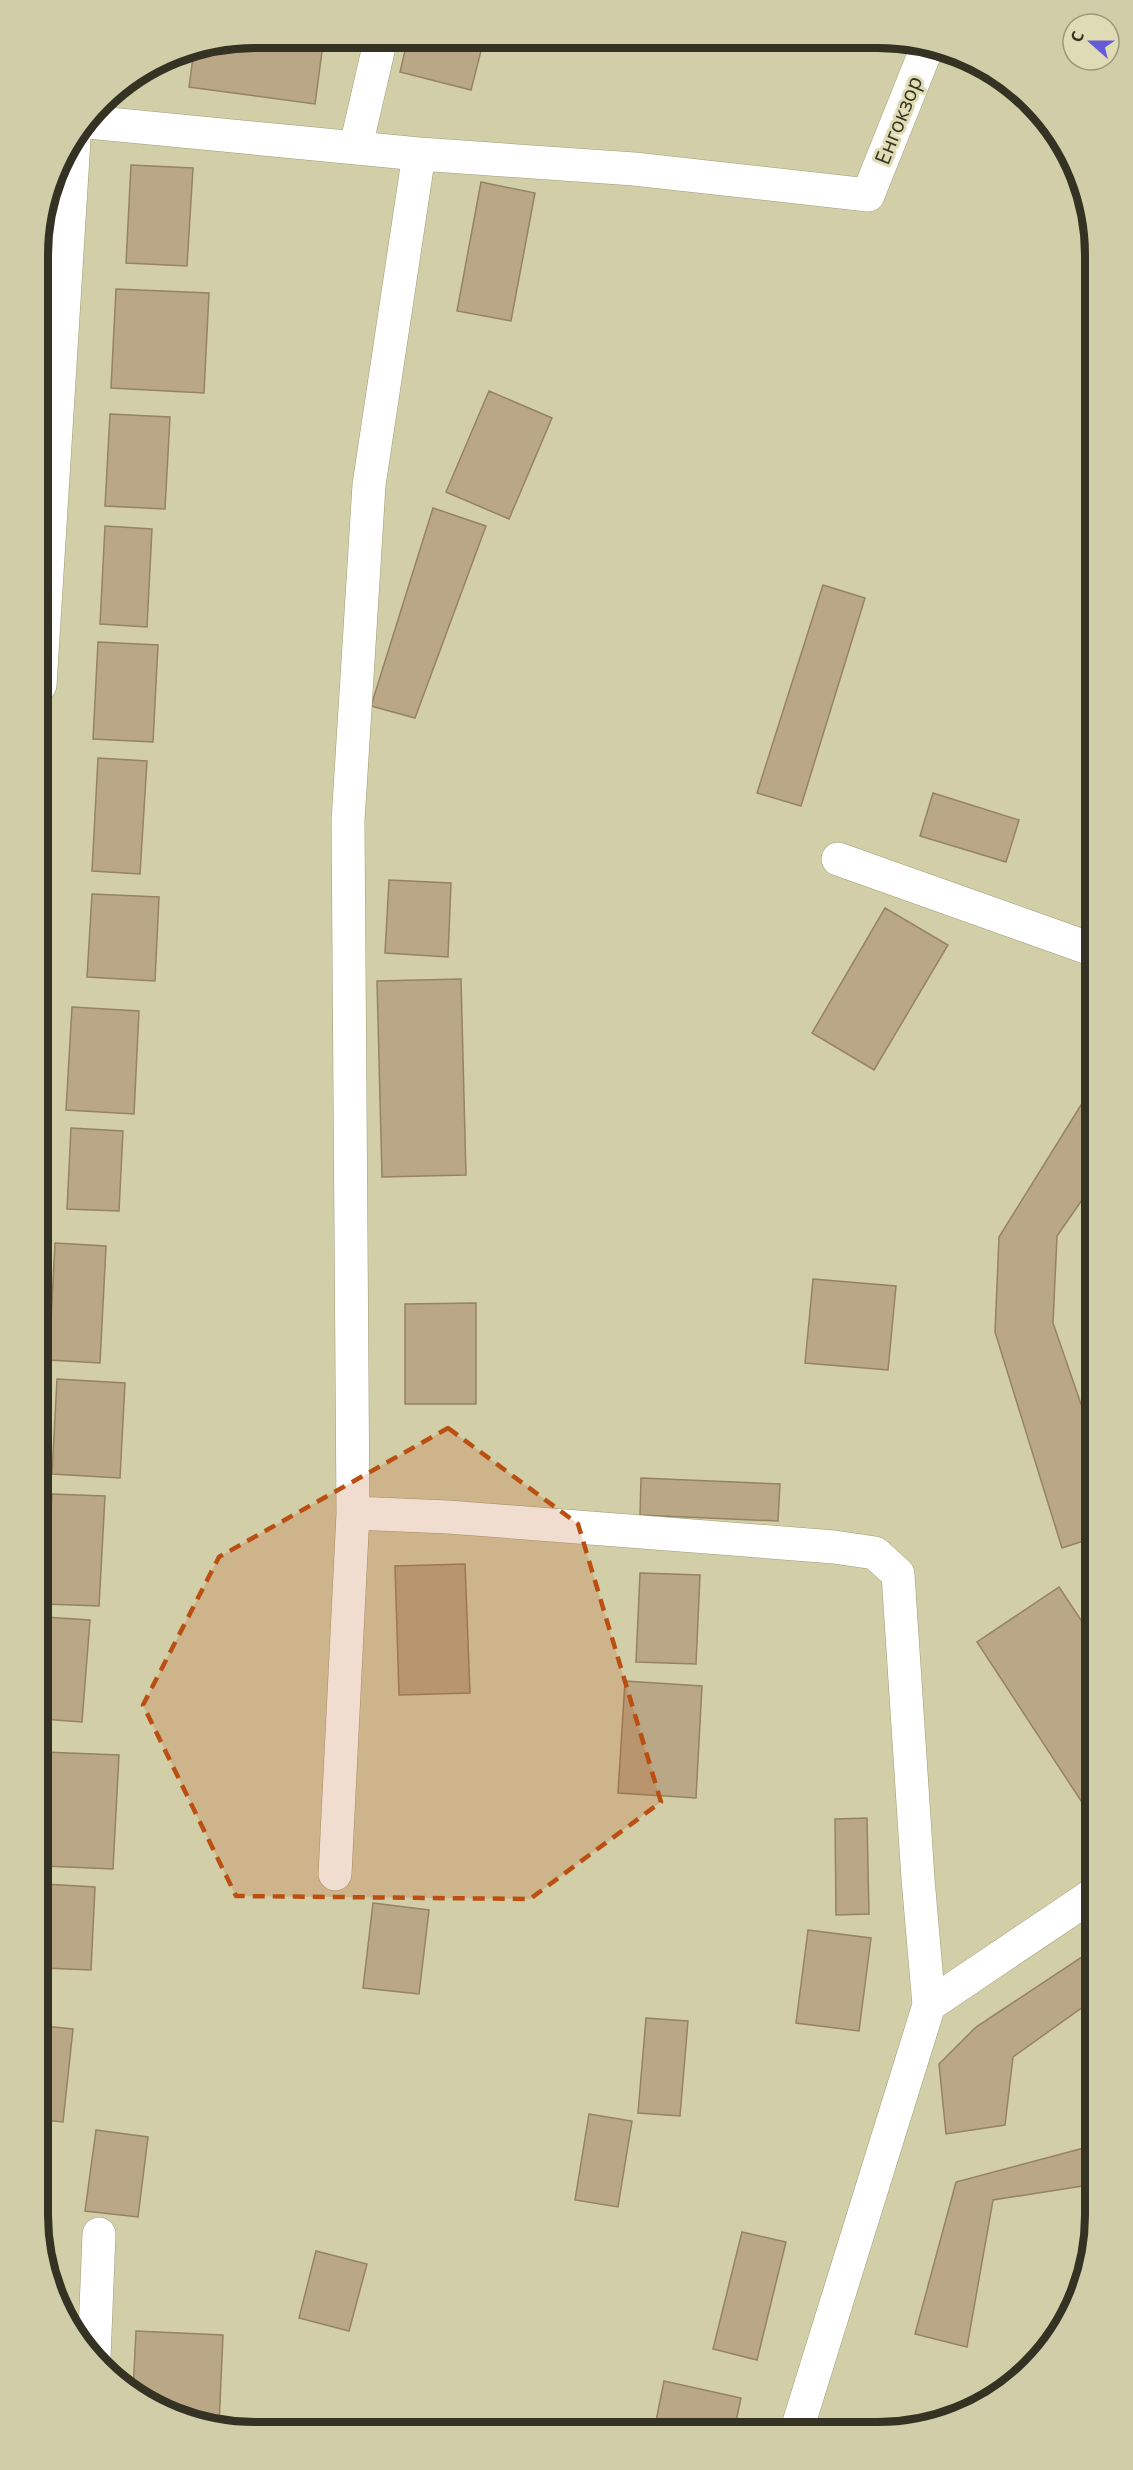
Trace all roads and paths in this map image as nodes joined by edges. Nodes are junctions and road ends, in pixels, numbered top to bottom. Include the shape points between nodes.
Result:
1 (379, 48) edge
2 (924, 54) edge
3 (97, 123) edge
4 (356, 146) junction
5 (419, 154) junction
6 (73, 157) edge
7 (48, 557) edge
8 (838, 859) dead end
9 (1085, 947) edge
10 (352, 1513) junction
11 (335, 1874) dead end
12 (1085, 1900) edge
13 (929, 2005) junction
14 (99, 2234) dead end
15 (95, 2345) edge
16 (799, 2422) edge

1 - 4 street
2 - 5 street, Енгокзор via 868,195 634,169
3 - 4 street
4 - 5 street
5 - 10 street via 369,485 348,821
6 - 7 street
8 - 9 street
10 - 11 street
10 - 13 street via 448,1517 875,1553 898,1574
12 - 13 street
13 - 16 street
14 - 15 street

